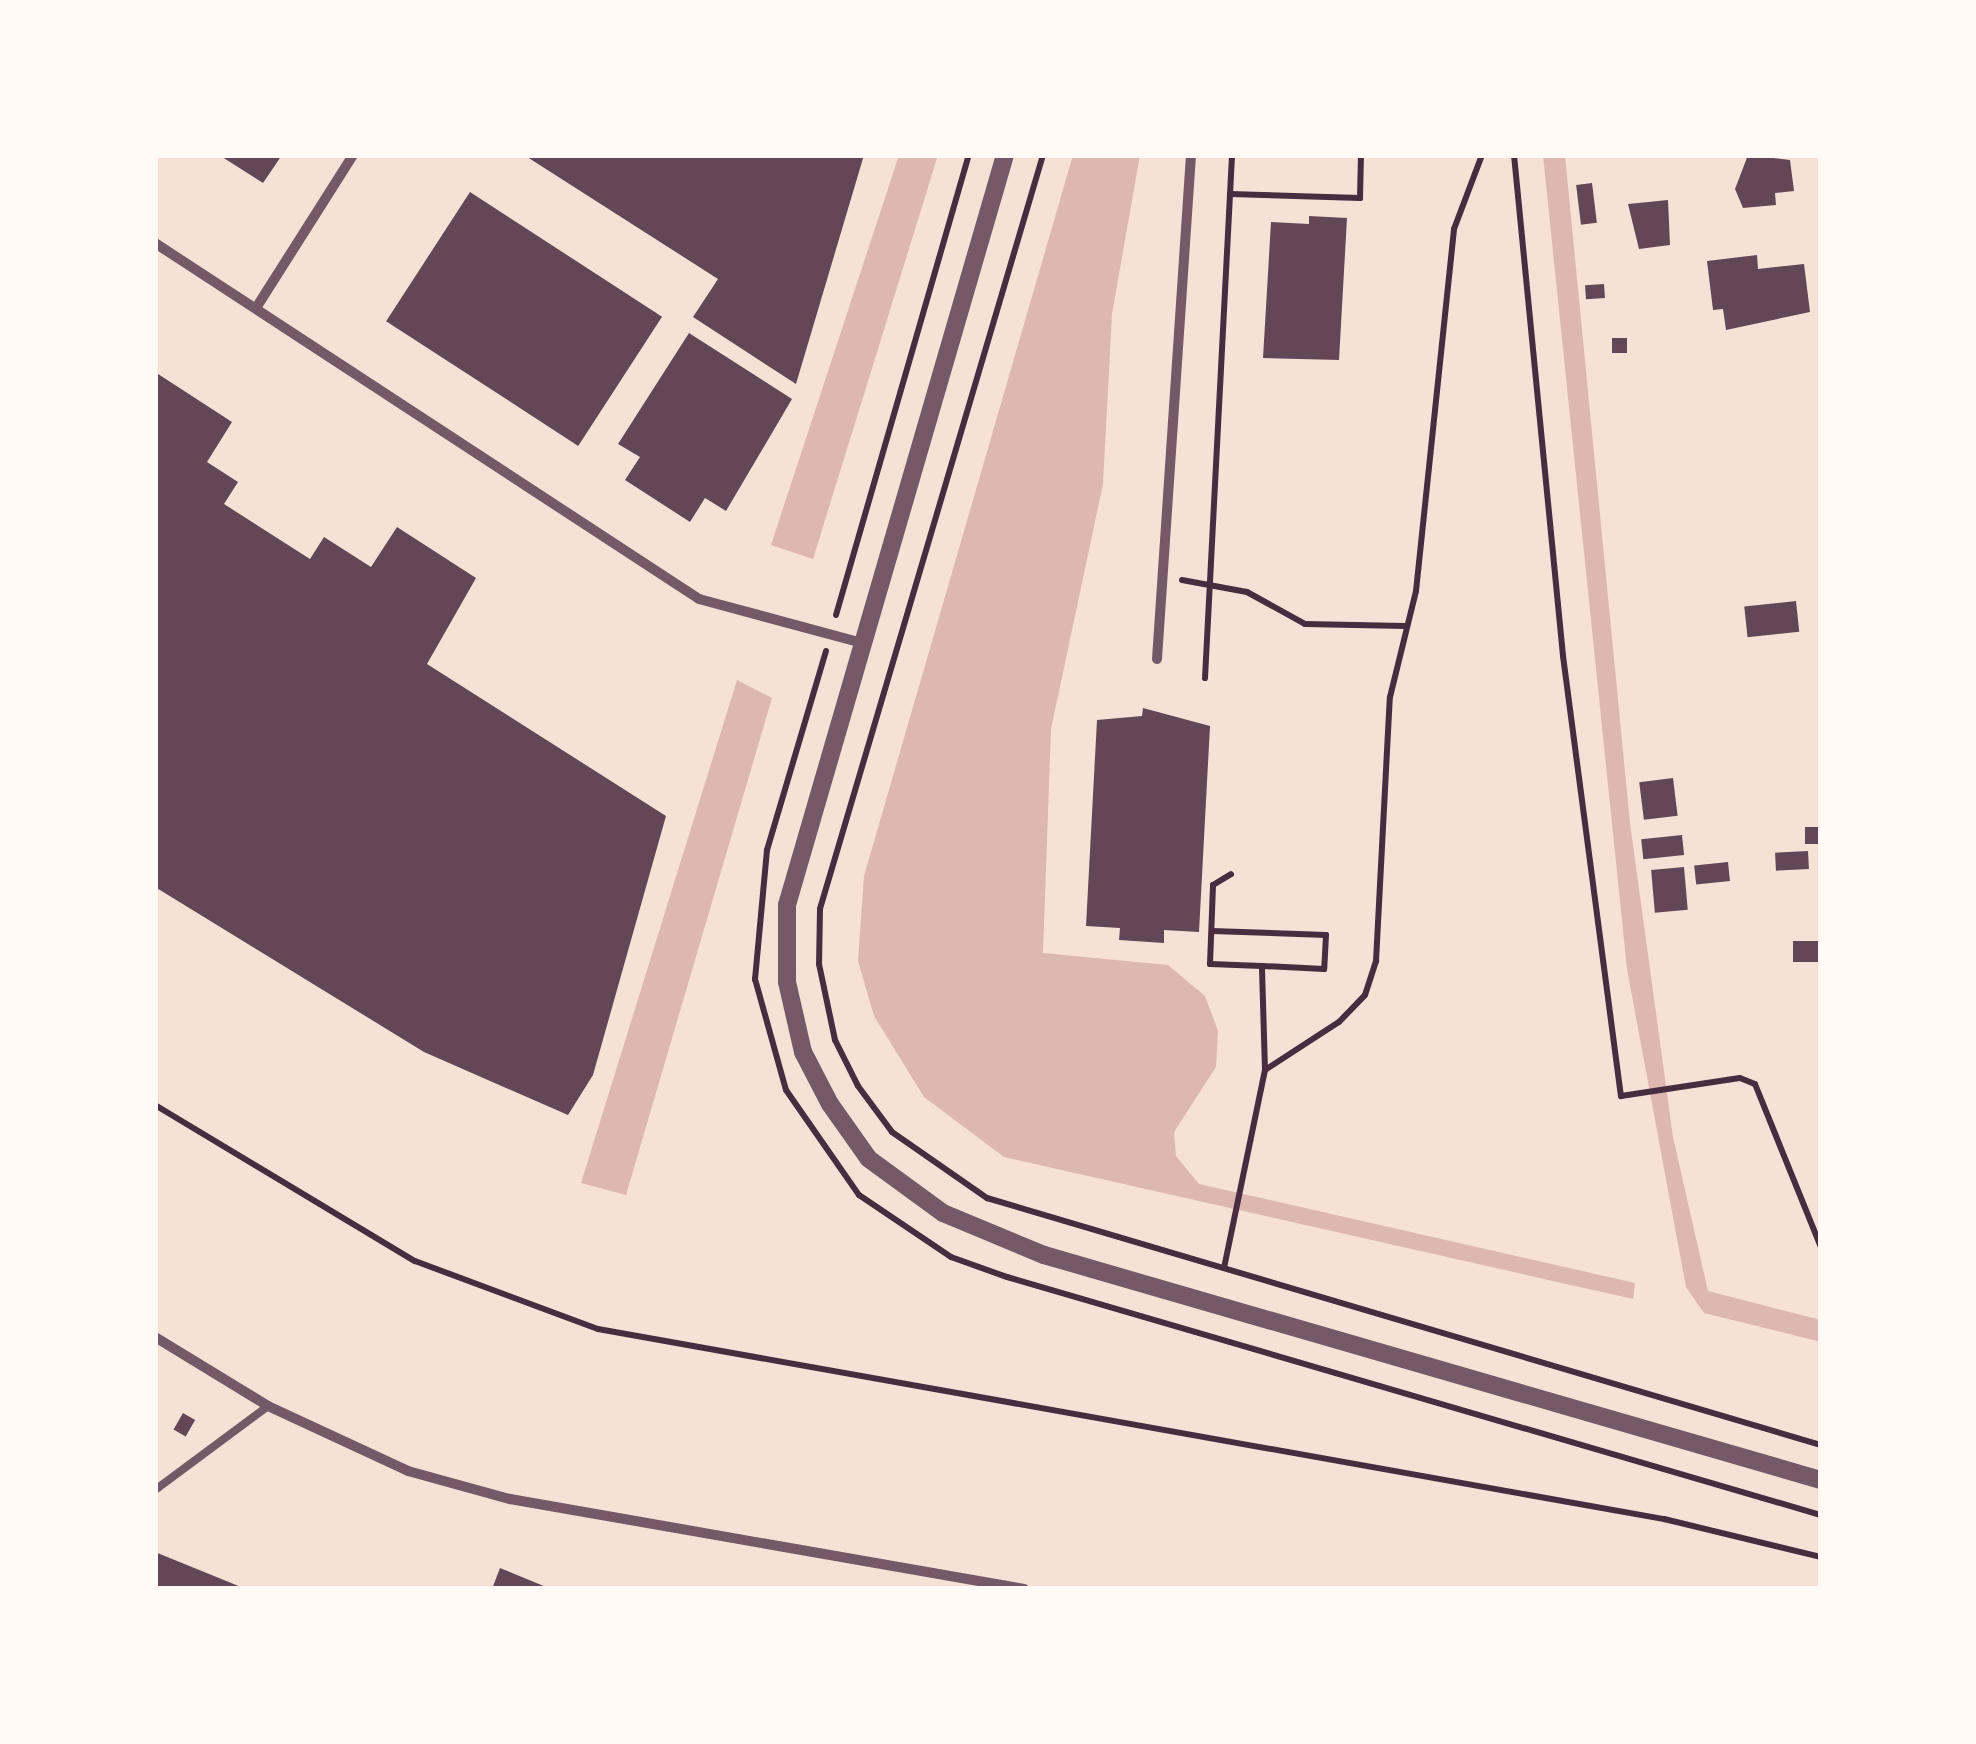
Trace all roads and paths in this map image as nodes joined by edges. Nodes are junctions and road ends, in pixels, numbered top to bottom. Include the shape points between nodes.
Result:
1 (353, 155) edge
2 (970, 155) edge
3 (1005, 155) edge
4 (1043, 155) edge
5 (1191, 155) edge
6 (1232, 155) edge
7 (1360, 155) edge
8 (1482, 155) edge
9 (1514, 155) edge
10 (1230, 194) junction
11 (155, 244) edge
12 (256, 308) junction
13 (1162, 580) junction
14 (1211, 582) junction
15 (1405, 626) junction
16 (830, 635) junction
17 (862, 643) junction
18 (1157, 659) dead end
19 (1206, 678) dead end
20 (1230, 874) dead end
21 (1212, 930) junction
22 (1262, 966) junction
23 (1265, 1070) junction
24 (155, 1105) edge
25 (1821, 1246) edge
26 (1224, 1268) junction
27 (155, 1337) edge
28 (268, 1406) junction
29 (1821, 1445) edge
30 (1821, 1480) edge
31 (155, 1490) edge
32 (1821, 1515) edge
33 (1821, 1557) edge
34 (1024, 1589) edge

1 - 12 street
2 - 16 path
3 - 17 street
4 - 26 path via 820,909 819,964 835,1040 858,1086 892,1132 938,1170 987,1198
5 - 13 street
6 - 10 path
7 - 10 path via 1360,198
8 - 15 path via 1454,229
9 - 25 path via 1563,656 1621,1096 1740,1078 1755,1084
10 - 14 path
11 - 12 street
12 - 16 street via 699,599
13 - 14 path
13 - 18 street
14 - 15 path via 1305,624
14 - 19 path
15 - 23 path via 1381,765 1376,961 1365,995 1339,1022
16 - 17 street
16 - 32 path via 767,850 755,979 786,1090 859,1194 951,1257 1007,1277
17 - 30 street via 786,905 787,982 803,1052 870,1159 943,1213 1044,1255
20 - 21 path via 1213,885
21 - 22 path via 1210,964
21 - 22 path via 1326,936 1324,969
22 - 23 path
23 - 26 path
24 - 33 path via 415,1261 598,1328 1664,1519
26 - 29 path
27 - 28 street
28 - 31 lane
28 - 34 street via 408,1471 510,1499

